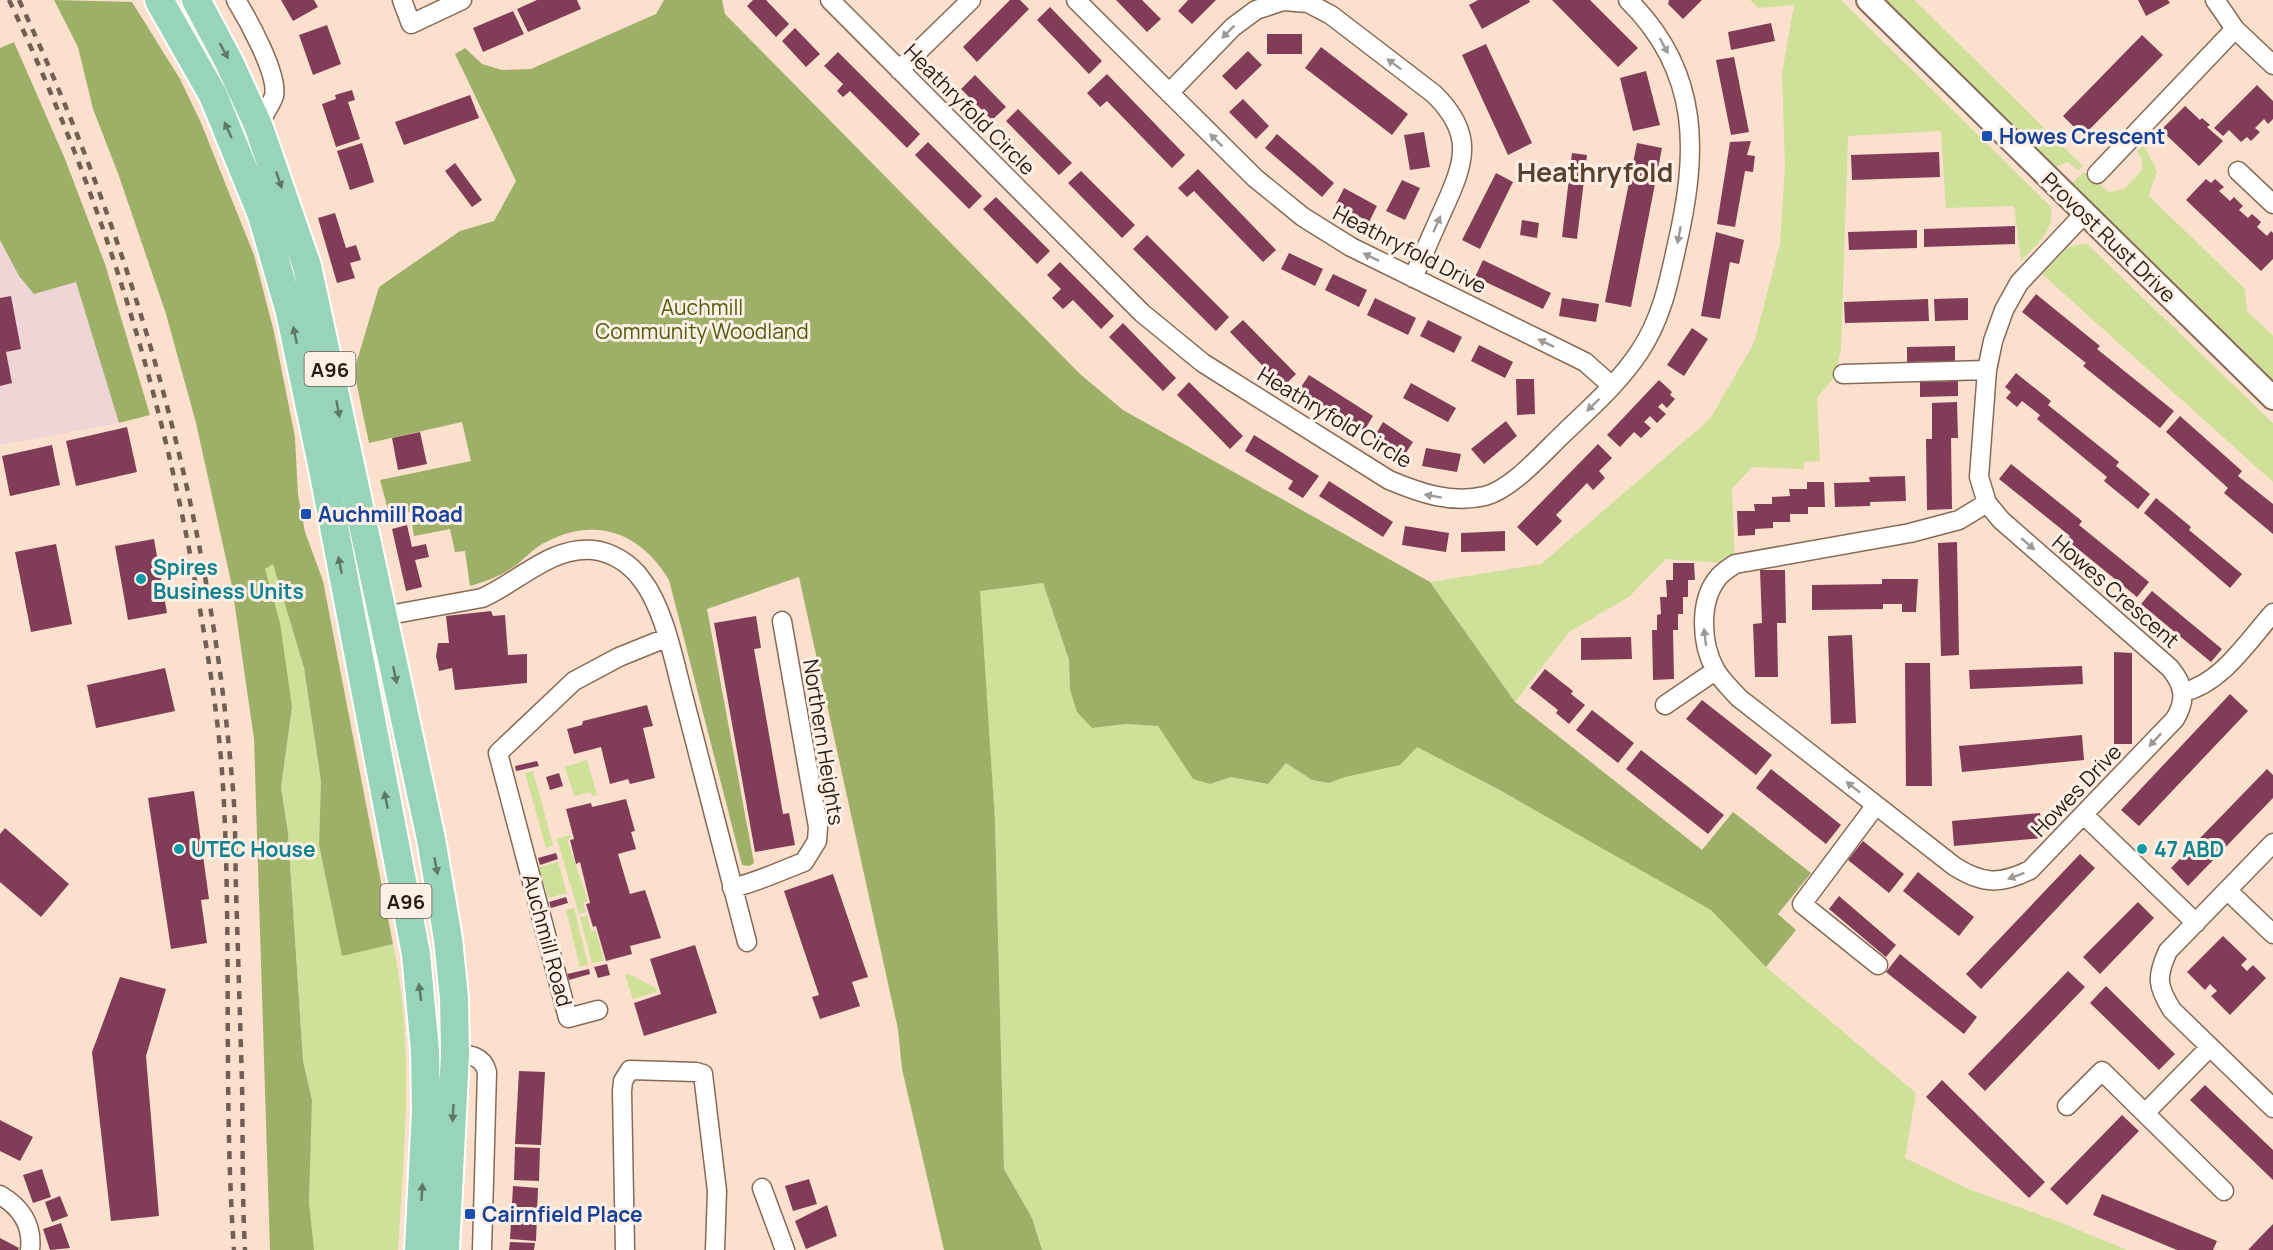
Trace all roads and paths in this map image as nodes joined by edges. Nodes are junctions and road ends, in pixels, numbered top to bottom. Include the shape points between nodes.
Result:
1 (159, 0) edge
2 (195, 0) edge
3 (236, 0) edge
4 (402, 0) edge
5 (462, 0) edge
6 (831, 0) edge
7 (971, 0) edge
8 (1076, 0) edge
9 (1628, 0) edge
10 (1868, 0) edge
11 (2215, 0) edge
12 (2235, 29) junction
13 (2273, 65) edge
14 (899, 70) junction
15 (1169, 93) junction
16 (258, 125) junction
17 (2238, 171) dead end
18 (2097, 174) dead end
19 (2273, 204) edge
20 (2085, 213) junction
21 (1413, 278) junction
22 (1987, 370) junction
23 (1843, 374) dead end
24 (1612, 386) junction
25 (2273, 398) edge
26 (1987, 503) junction
27 (2273, 613) edge
28 (383, 618) junction
29 (782, 621) dead end
30 (351, 622) junction
31 (666, 638) junction
32 (1715, 670) junction
33 (2183, 692) junction
34 (1665, 705) dead end
35 (1876, 805) junction
36 (2084, 815) junction
37 (2273, 843) edge
38 (732, 888) junction
39 (2227, 890) junction
40 (2196, 923) junction
41 (2273, 934) edge
42 (747, 942) dead end
43 (1878, 965) dead end
44 (598, 1010) dead end
45 (2210, 1047) junction
46 (425, 1050) junction
47 (455, 1054) junction
48 (2067, 1106) dead end
49 (2273, 1108) edge
50 (2145, 1113) junction
51 (762, 1188) dead end
52 (2224, 1191) dead end
53 (0, 1195) edge
54 (30, 1250) edge
55 (419, 1250) edge
56 (445, 1250) edge
57 (482, 1250) edge
58 (625, 1250) edge
59 (715, 1250) edge
60 (785, 1250) edge

30 -> 1 main road, A96 via 323,469 278,265 229,130 196,62
2 -> 16 main road, A96
3 - 16 street via 261,46 274,87 272,100
4 - 5 street via 411,24
6 - 14 street, Heathryfold Circle
7 - 14 street
8 - 15 street, Heathryfold Drive
9 -> 24 street, Heathryfold Circle via 1663,42 1683,87 1692,137 1679,238 1663,309 1640,352
10 - 20 street, Provost Rust Drive
11 - 12 street
12 - 13 street
12 - 18 street
24 -> 14 street, Heathryfold Circle via 1522,474 1488,495 1452,499 1420,493 1389,480 1203,363 1142,313
21 -> 15 street, Heathryfold Drive via 1303,217 1255,178
21 -> 15 street via 1461,171 1464,151 1460,128 1434,94 1331,15 1308,3 1283,1 1256,10 1233,27
16 -> 28 main road, A96 via 310,277
17 - 19 street
20 - 22 street, Howes Crescent via 2019,283 2004,310
20 - 25 street, Provost Rust Drive
24 -> 21 street, Heathryfold Drive via 1585,362
22 - 23 street
22 - 26 street, Howes Crescent via 1979,477
32 -> 26 street, Howes Drive via 1705,636 1707,601 1717,579 1735,564 1910,532 1959,520
26 -> 33 street, Howes Crescent via 2001,520 2170,668 2180,680
27 - 33 street via 2214,677 2198,689
28 - 30 street
28 - 31 street via 482,598 557,556 592,550 613,555 643,580
28 -> 47 main road, A96 via 444,912 451,963
29 - 38 street, Northern Heights via 818,827 817,841 804,862
46 -> 30 main road, A96 via 416,954
31 - 38 street
31 - 44 street, Auchmill Road via 574,681 498,753 568,1018
32 - 34 street
35 -> 32 street, Howes Drive via 1739,698
33 -> 36 street, Howes Drive via 2182,707 2175,718
36 -> 35 street, Howes Drive via 2030,870 2012,879 1994,881 1970,877
35 - 43 street via 1802,904
36 - 40 street
37 - 39 street
38 - 42 street
39 - 40 street
39 - 41 street
40 - 45 street via 2168,951 2160,969 2160,990 2172,1010
45 - 49 street
45 - 50 street
46 - 47 street
55 -> 46 main road, A96
47 -> 56 main road, A96
47 - 57 street via 480,1058 487,1072
48 - 50 street via 2102,1071
50 - 52 street
51 - 60 street
53 - 54 street via 24,1217
58 - 59 street via 622,1091 630,1070 703,1074 717,1191

